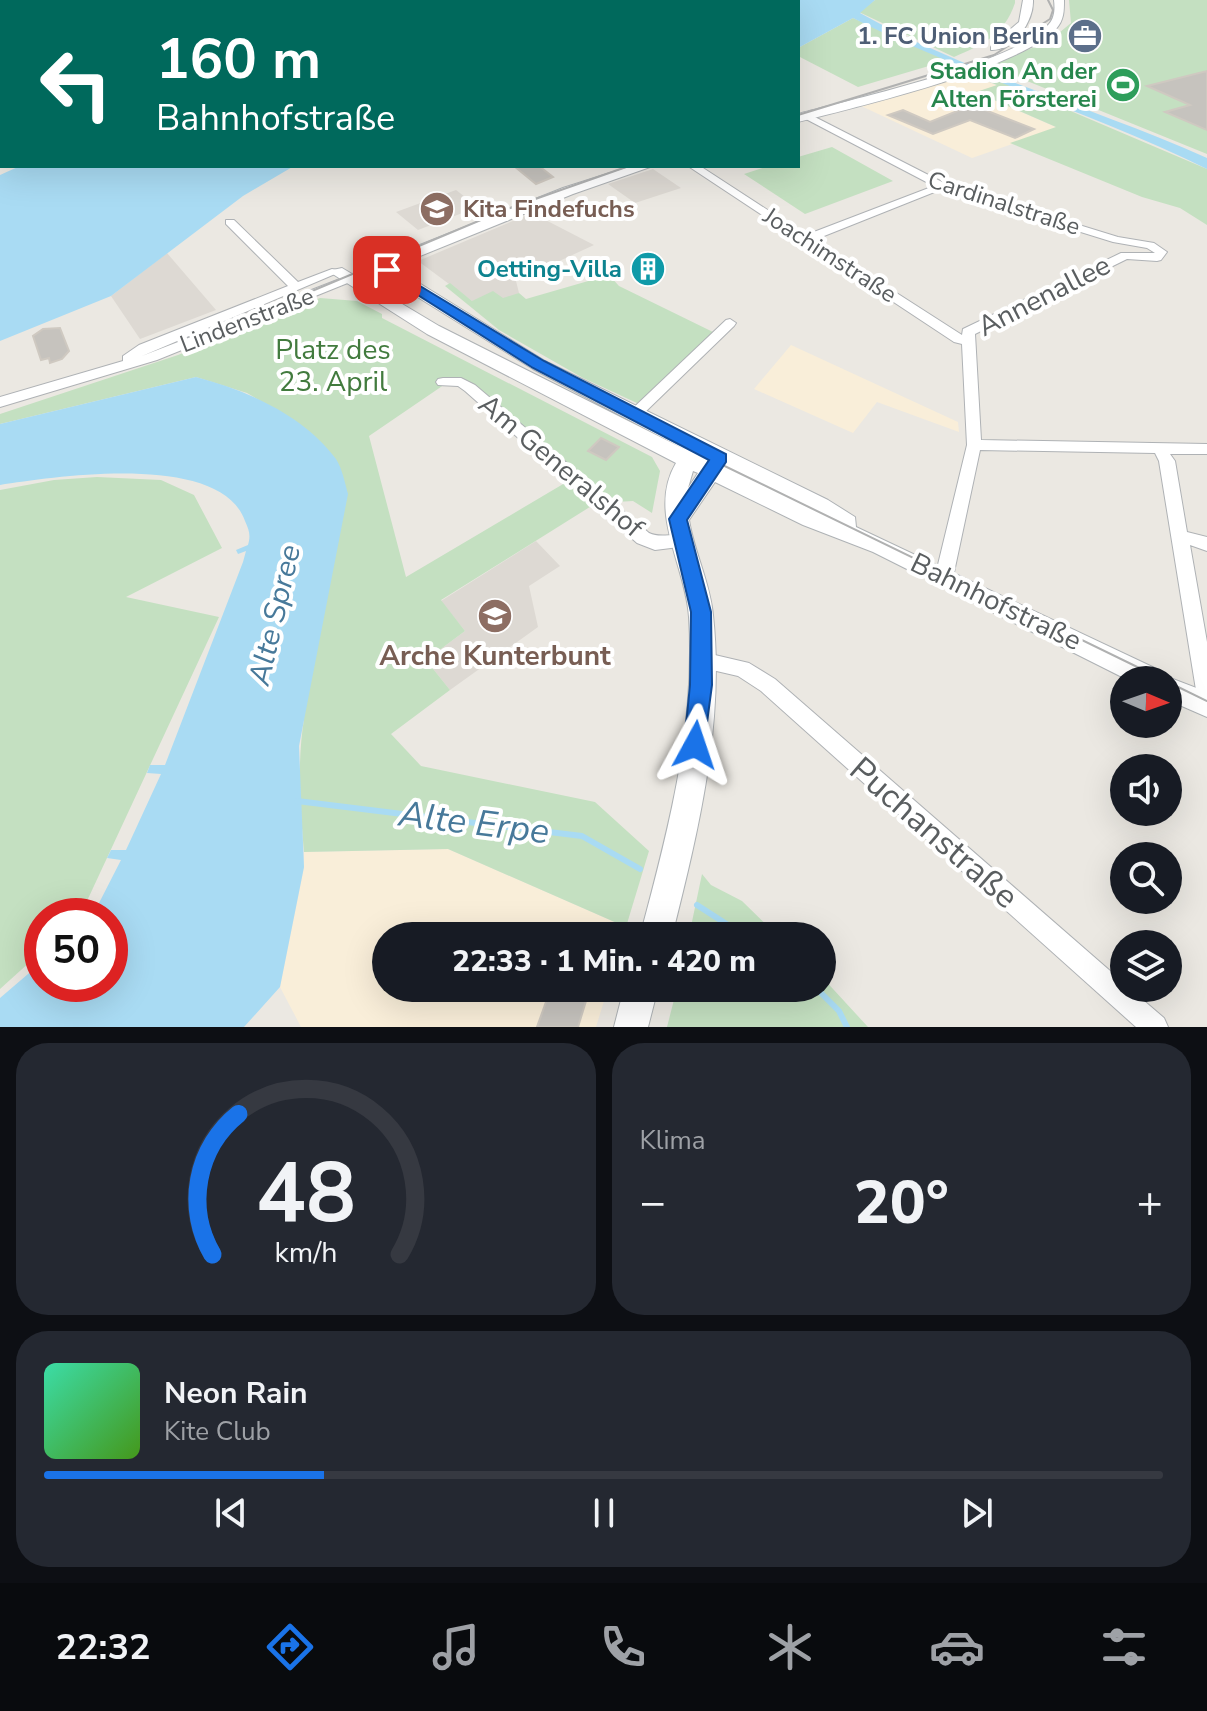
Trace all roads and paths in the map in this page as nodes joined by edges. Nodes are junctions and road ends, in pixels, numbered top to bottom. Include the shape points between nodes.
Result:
1 (1028, 0) edge
2 (1059, 0) edge
3 (965, 64) junction
4 (801, 115) edge
5 (605, 168) edge
6 (640, 168) edge
7 (696, 168) edge
8 (942, 186) junction
9 (230, 222) dead end
10 (805, 239) junction
11 (1117, 240) junction
12 (1125, 255) junction
13 (374, 262) junction
14 (343, 276) junction
15 (296, 287) junction
16 (730, 323) dead end
17 (968, 341) junction
18 (115, 365) junction
19 (443, 382) dead end
20 (0, 402) edge
21 (635, 414) junction
22 (974, 445) junction
23 (1160, 449) junction
24 (1207, 449) edge
25 (693, 453) junction
26 (715, 464) junction
27 (679, 530) junction
28 (1180, 536) junction
29 (1207, 544) edge
30 (944, 577) junction
31 (702, 660) junction
32 (1125, 666) edge
33 (1182, 693) edge
34 (1207, 696) edge
35 (1207, 705) edge
36 (660, 922) edge
37 (637, 1002) edge
38 (631, 1027) edge
39 (1155, 1027) edge

1 - 3 main road via 1028,14 1012,36
2 - 3 main road via 1060,13 1043,34 1002,56
3 - 4 main road
4 - 8 street, Cardinalstraße
5 - 13 main road, Lindenstraße via 538,190
6 - 13 main road, Lindenstraße
7 - 10 street, Joachimstraße
8 - 10 street
8 - 11 street, Cardinalstraße
9 - 15 street
10 - 17 street, Joachimstraße
11 - 12 street
11 - 12 street, Cardinalstraße via 1161,252 1157,258
12 - 17 street, Annenallee via 968,332
13 - 14 main road, Lindenstraße
13 - 21 main road, Bahnhofstraße via 539,365
14 - 15 street, Lindenstraße
14 - 18 street, Lindenstraße via 177,348
14 - 25 main road, Bahnhofstraße via 571,403
15 - 18 street, Lindenstraße via 144,348
16 - 21 street
17 - 22 street, Annenallee
18 - 20 street, Lindenstraße
19 - 27 street, Am Generalshof via 470,388 643,538 655,543
21 - 25 main road, Bahnhofstraße
22 - 23 street
22 - 30 street, Annenallee
23 - 24 street
23 - 28 street via 1167,461
25 - 26 main road, Bahnhofstraße
25 - 27 main road via 680,473
26 - 27 main road
26 - 30 main road, Bahnhofstraße via 820,506 881,546
27 - 31 main road via 700,603
28 - 29 street
28 - 34 street
30 - 32 main road, Bahnhofstraße
31 - 36 main road via 682,835
31 - 39 street, Puchanstraße via 742,669 768,685
33 - 35 main road
37 - 38 main road

